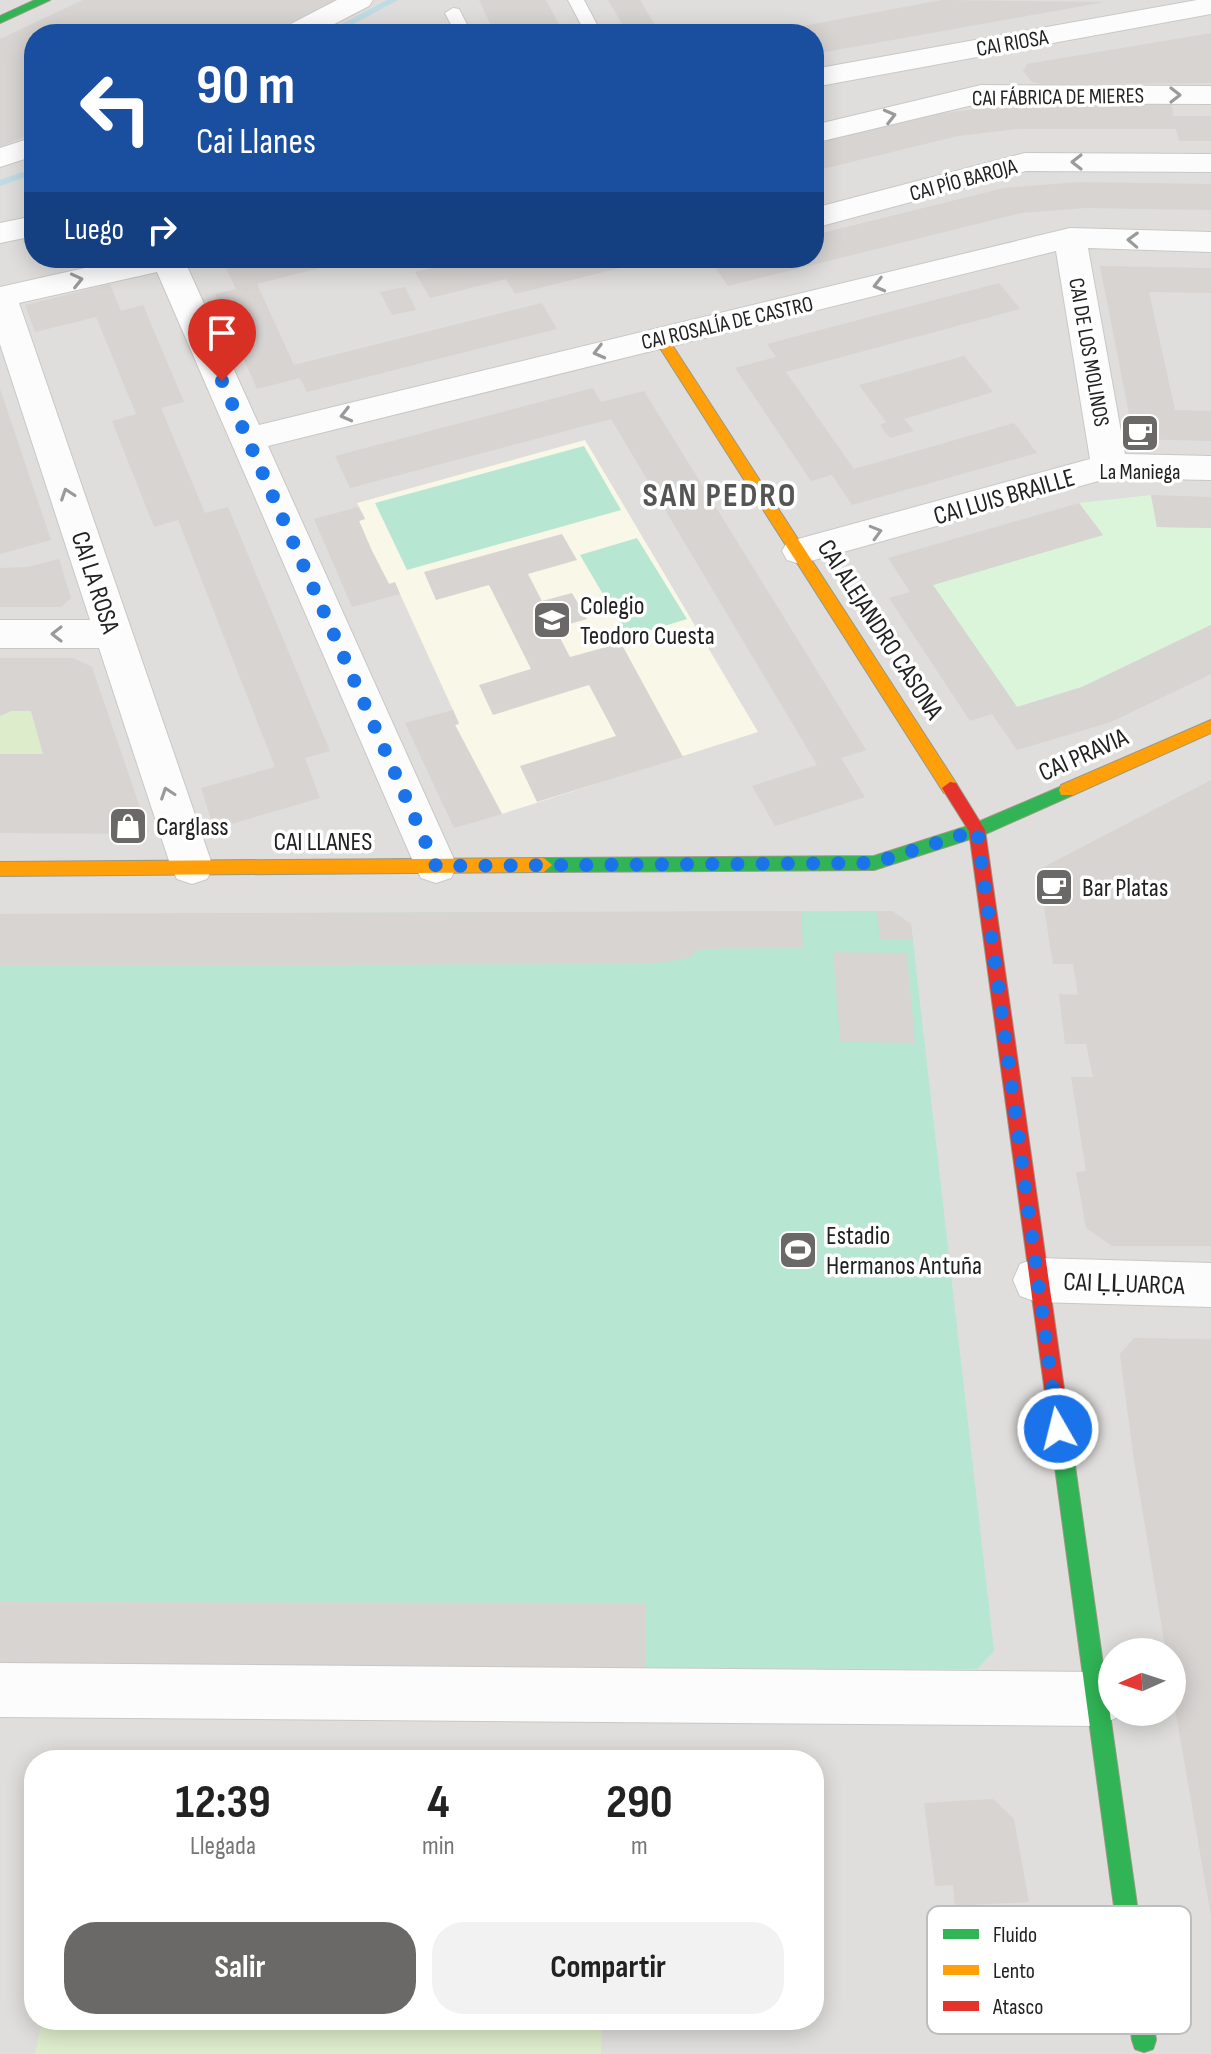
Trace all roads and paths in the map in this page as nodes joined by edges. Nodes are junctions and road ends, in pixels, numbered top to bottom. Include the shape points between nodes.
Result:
1 (44, 0) edge
2 (359, 0) edge
3 (576, 0) edge
4 (1211, 6) edge
5 (453, 13) dead end
6 (0, 20) edge
7 (312, 24) edge
8 (459, 24) edge
9 (589, 24) edge
10 (824, 76) edge
11 (1211, 95) edge
12 (824, 132) edge
13 (24, 150) edge
14 (0, 158) edge
15 (1211, 163) edge
16 (824, 215) edge
17 (24, 228) edge
18 (0, 233) edge
19 (1070, 238) junction
20 (1211, 242) edge
21 (130, 268) edge
22 (175, 268) edge
23 (0, 297) edge
24 (660, 337) junction
25 (247, 440) junction
26 (1109, 466) junction
27 (1211, 468) edge
28 (800, 551) junction
29 (0, 634) edge
30 (114, 634) junction
31 (1211, 726) edge
32 (977, 830) junction
33 (436, 866) junction
34 (192, 867) junction
35 (0, 869) edge
36 (1037, 1280) junction
37 (1211, 1285) edge
38 (0, 1690) edge
39 (1097, 1699) junction
40 (1126, 1906) edge
41 (1143, 2034) edge
42 (1144, 2040) dead end

1 - 6 street
2 - 7 street
3 - 9 lane
4 - 10 street, CAI RIOSA
5 - 8 lane
12 -> 11 street, CAI FÁBRICA DE MIERES via 981,94
13 - 14 street
15 -> 16 street, CAI PÍO BAROJA via 1025,162
17 - 18 street
20 -> 19 street, CAI ROSALÍA DE CASTRO
19 -> 24 street, CAI ROSALÍA DE CASTRO
19 - 26 street, CAI DE LOS MOLINOS
23 -> 21 street
22 - 25 street
30 -> 23 street, CAI LA ROSA
24 -> 25 street, CAI ROSALÍA DE CASTRO
24 - 28 street, CAI ALEJANDRO CASONA
25 - 33 street
26 - 27 street, CAI LUIS BRAILLE
28 -> 26 street, CAI LUIS BRAILLE
28 - 32 street, CAI ALEJANDRO CASONA
30 -> 29 street
34 -> 30 street, CAI LA ROSA
31 - 32 street, CAI PRAVIA
32 - 33 street, CAI LLANES via 874,863
32 - 36 street
33 - 34 street, CAI LLANES
34 - 35 street, CAI LLANES
36 - 37 street, CAI ḶḶUARCA
36 - 39 street
38 - 39 street
39 - 40 street
41 - 42 street

